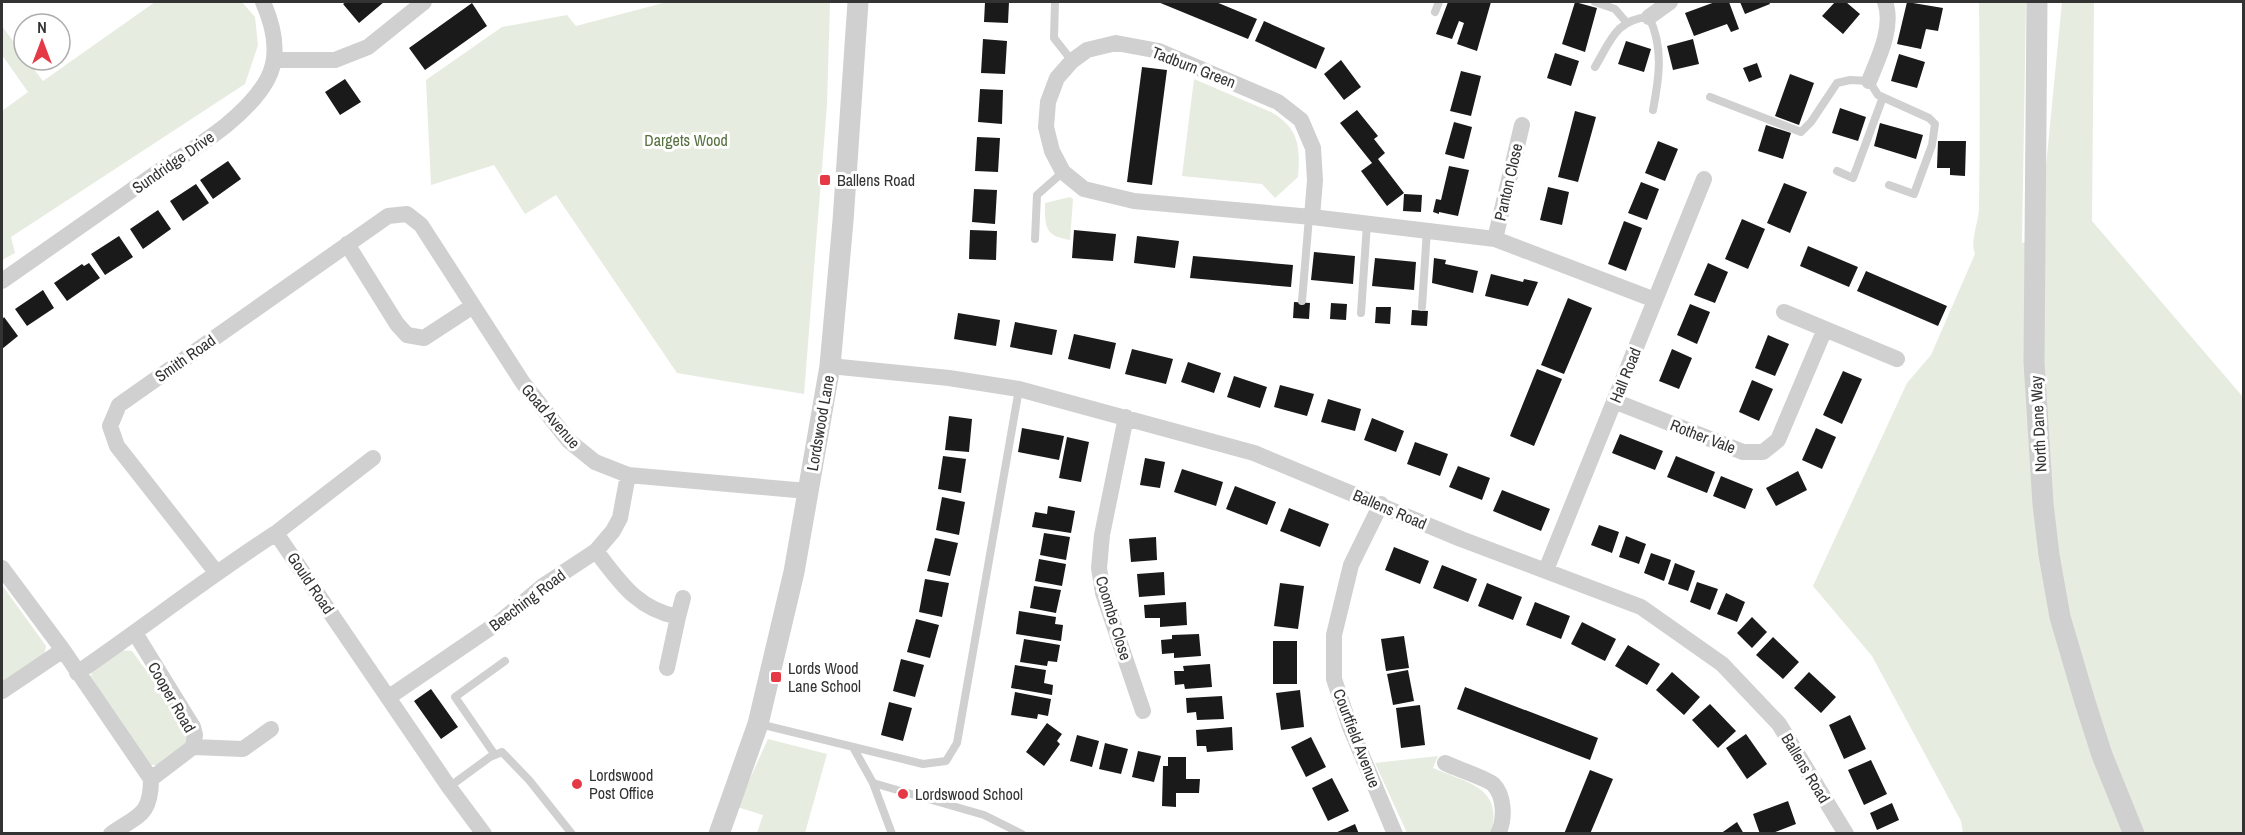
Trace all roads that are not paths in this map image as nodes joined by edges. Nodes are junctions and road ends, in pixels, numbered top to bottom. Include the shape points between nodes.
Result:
1 (263, 2) edge
2 (424, 2) edge
3 (858, 2) edge
4 (1055, 2) edge
5 (1439, 2) edge
6 (1595, 2) edge
7 (1670, 2) edge
8 (1885, 2) edge
9 (2037, 2) edge
10 (1435, 12) dead end
11 (1649, 17) junction
12 (1627, 22) junction
13 (275, 60) junction
14 (1072, 62) junction
15 (1595, 67) dead end
16 (1869, 81) junction
17 (1710, 97) dead end
18 (1883, 98) junction
19 (1653, 110) dead end
20 (1522, 125) dead end
21 (1837, 171) dead end
22 (1063, 172) junction
23 (1704, 179) dead end
24 (1889, 184) dead end
25 (1310, 217) junction
26 (1367, 224) junction
27 (421, 225) joint
28 (1427, 230) junction
29 (1035, 239) dead end
30 (1495, 239) junction
31 (347, 243) junction
32 (2, 281) edge
33 (1655, 300) junction
34 (1302, 301) dead end
35 (473, 306) junction
36 (1422, 307) dead end
37 (1784, 312) dead end
38 (1361, 313) dead end
39 (1825, 329) junction
40 (1897, 359) dead end
41 (830, 366) junction
42 (1020, 388) junction
43 (1614, 401) junction
44 (1126, 417) junction
45 (373, 458) dead end
46 (628, 475) junction
47 (807, 491) junction
48 (1380, 504) junction
49 (276, 533) junction
50 (596, 550) junction
51 (2, 568) edge
52 (1546, 570) junction
53 (216, 572) junction
54 (683, 598) dead end
55 (678, 617) junction
56 (135, 633) junction
57 (63, 650) junction
58 (504, 661) dead end
59 (668, 668) dead end
60 (77, 673) junction
61 (2, 691) edge
62 (389, 698) junction
63 (1143, 711) dead end
64 (758, 724) junction
65 (272, 729) dead end
66 (193, 747) junction
67 (854, 748) junction
68 (495, 755) junction
69 (1445, 764) dead end
70 (151, 779) junction
71 (873, 783) junction
72 (449, 787) junction
73 (477, 831) edge
74 (111, 834) edge
75 (572, 834) edge
76 (719, 834) edge
77 (892, 834) edge
78 (1022, 834) edge
79 (1395, 834) edge
80 (1498, 834) edge
81 (1846, 834) edge
82 (2134, 834) edge

1 - 13 street, Sundridge Drive via 273,24
2 - 13 street via 368,47 335,60
3 - 41 street, Lordswood Lane
4 - 14 lane via 1054,38
5 - 10 lane
6 - 12 lane via 1615,9
7 - 11 street
8 - 16 street via 1888,11 1882,48
9 - 82 street, North Dane Way via 2034,362 2043,504 2060,616 2102,755
11 - 12 lane
11 - 19 lane via 1660,60
12 - 15 lane via 1614,34
13 - 32 street, Sundridge Drive via 253,102
14 - 22 street, Tadburn Green via 1057,78 1048,102 1046,127
14 - 25 street, Tadburn Green via 1087,50 1116,43 1159,51 1278,102 1301,120 1313,148 1315,180
16 - 17 lane via 1837,83 1801,132
16 - 18 lane
18 - 21 lane via 1853,177
18 - 24 lane via 1935,124 1932,145 1914,194
20 - 30 street, Panton Close
22 - 25 street, Tadburn Green via 1084,189 1134,201
22 - 29 lane via 1037,195
23 - 33 street, Hall Road
25 - 26 street, Tadburn Green
25 - 34 lane
26 - 28 street, Tadburn Green
26 - 38 lane
27 - 31 street, Smith Road via 407,214 388,216
27 - 35 street, Goad Avenue
28 - 30 street, Tadburn Green
28 - 36 lane
30 - 33 street, Tadburn Green
31 - 35 street via 407,335 424,338
31 - 53 street, Smith Road via 119,405 110,426 117,446
33 - 43 street, Hall Road
35 - 46 street, Goad Avenue via 523,383 569,441 595,462
37 - 39 street
39 - 40 street
39 - 43 street, Rother Vale via 1778,440 1763,452 1743,452
41 - 42 street, Ballens Road
41 - 47 street, Lordswood Lane
42 - 44 street, Ballens Road
42 - 67 lane via 957,743 946,761 923,764
43 - 52 street, Hall Road
44 - 48 street, Ballens Road via 1254,453
44 - 63 street, Coombe Close via 1098,563 1103,593
45 - 49 street
46 - 47 street, Goad Avenue
46 - 50 street, Beeching Road via 620,518
47 - 64 street, Lordswood Lane via 794,572
48 - 52 street, Ballens Road
48 - 79 street, Courtfield Avenue via 1351,565 1334,635 1334,679 1350,728
49 - 53 street
49 - 62 street, Gould Road
50 - 55 street via 622,586 642,603
50 - 62 street, Beeching Road
51 - 57 street
52 - 81 street, Ballens Road via 1641,607 1722,664 1779,724
53 - 56 street
54 - 55 street
55 - 59 street
56 - 60 street
56 - 66 street, Cooper Road via 193,728
57 - 60 street
57 - 61 street
58 - 68 lane via 455,697
60 - 70 street
62 - 72 street, Gould Road
64 - 67 lane
64 - 76 street, Lordswood Lane
65 - 66 street via 243,749
66 - 70 street, Cooper Road
67 - 71 lane
68 - 72 lane
68 - 75 lane via 502,752
69 - 80 street via 1492,784 1499,796 1503,819
70 - 74 street via 146,810
71 - 77 lane
71 - 78 lane via 984,814
72 - 73 street, Gould Road

